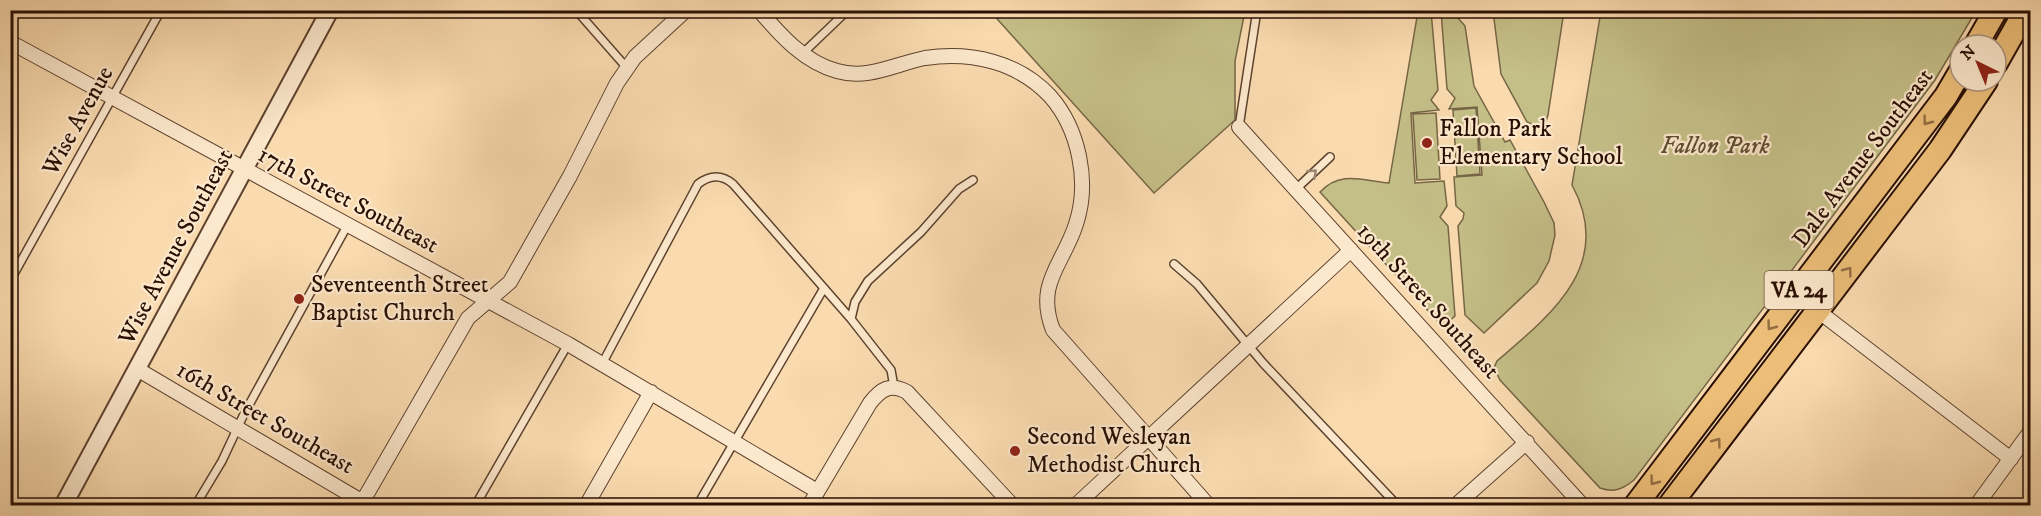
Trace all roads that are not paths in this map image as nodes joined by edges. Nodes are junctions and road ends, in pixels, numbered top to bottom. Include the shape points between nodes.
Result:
1 (161, 10) edge
2 (330, 10) edge
3 (576, 10) edge
4 (686, 10) edge
5 (759, 10) edge
6 (848, 10) edge
7 (1257, 10) edge
8 (1996, 10) edge
9 (2026, 10) edge
10 (1983, 33) edge
11 (10, 42) edge
12 (2008, 42) edge
13 (802, 54) junction
14 (627, 68) junction
15 (1948, 93) edge
16 (1978, 93) edge
17 (113, 96) junction
18 (1239, 127) joint
19 (1330, 158) dead end
20 (244, 170) junction
21 (973, 180) dead end
22 (1296, 189) junction
23 (347, 226) junction
24 (1351, 250) junction
25 (1174, 264) dead end
26 (10, 281) edge
27 (824, 288) junction
28 (1796, 294) junction
29 (489, 301) junction
30 (1818, 310) junction
31 (851, 319) junction
32 (568, 344) junction
33 (1249, 345) junction
34 (602, 364) junction
35 (137, 369) junction
36 (894, 387) junction
37 (651, 392) junction
38 (237, 428) junction
39 (2031, 432) edge
40 (1148, 439) junction
41 (1527, 442) junction
42 (735, 443) junction
43 (2011, 459) junction
44 (817, 491) junction
45 (364, 504) edge
46 (63, 506) edge
47 (195, 506) edge
48 (475, 506) edge
49 (586, 506) edge
50 (697, 506) edge
51 (809, 506) edge
52 (1013, 506) edge
53 (1075, 506) edge
54 (1209, 506) edge
55 (1398, 506) edge
56 (1455, 506) edge
57 (1583, 506) edge
58 (1635, 506) edge
59 (1669, 506) edge
60 (1976, 506) edge

1 - 17 lane, Wise Avenue
2 - 20 street, Wise Avenue Southeast
3 - 14 lane
4 - 14 street
5 - 13 street
6 - 13 lane
7 - 18 lane
8 - 10 main road
9 - 12 main road
11 - 17 street, 17th Street Southeast
13 - 40 street via 852,74 871,73 925,58 974,57 1015,69 1036,82 1051,98 1072,133 1082,177 1077,224 1047,289 1047,315 1060,341
14 - 29 street via 510,282
15 -> 28 main road, Dale Avenue Southeast / VA 24
30 -> 16 main road, VA 24 via 1940,150
17 - 20 street, 17th Street Southeast
17 - 26 lane, Wise Avenue
18 - 22 street, 19th Street Southeast
22 -> 19 lane
20 - 23 street, 17th Street Southeast
20 - 35 street, Wise Avenue Southeast
21 - 31 lane via 954,194 921,232 868,281 855,302
22 - 24 street, 19th Street Southeast
23 - 29 street, 17th Street Southeast
23 - 38 lane
24 - 33 street
24 - 41 street, 19th Street Southeast
25 - 33 lane via 1197,284
27 - 31 lane
27 - 34 lane via 733,184 716,176 705,178 698,184
27 - 42 lane
28 - 30 street
28 -> 58 main road, Dale Avenue Southeast / VA 24
29 - 32 street, 17th Street Southeast
29 - 45 street via 468,318
30 - 43 street
59 -> 30 main road, VA 24
31 - 36 lane via 891,370
32 - 34 street, 17th Street Southeast
32 - 48 lane
33 - 40 street
33 - 55 lane
34 - 37 street, 17th Street Southeast
35 - 38 street, 16th Street Southeast
35 - 46 street, Wise Avenue Southeast
36 - 44 street via 880,391 870,403
36 - 52 street via 907,392
37 - 42 street, 17th Street Southeast
37 - 49 street
38 - 45 street, 16th Street Southeast
38 - 47 lane
39 - 43 street
40 - 53 street
40 - 54 street
41 - 56 street
41 - 57 street, 19th Street Southeast
42 - 44 street, 17th Street Southeast
42 - 50 lane
43 - 60 street
44 - 51 street

